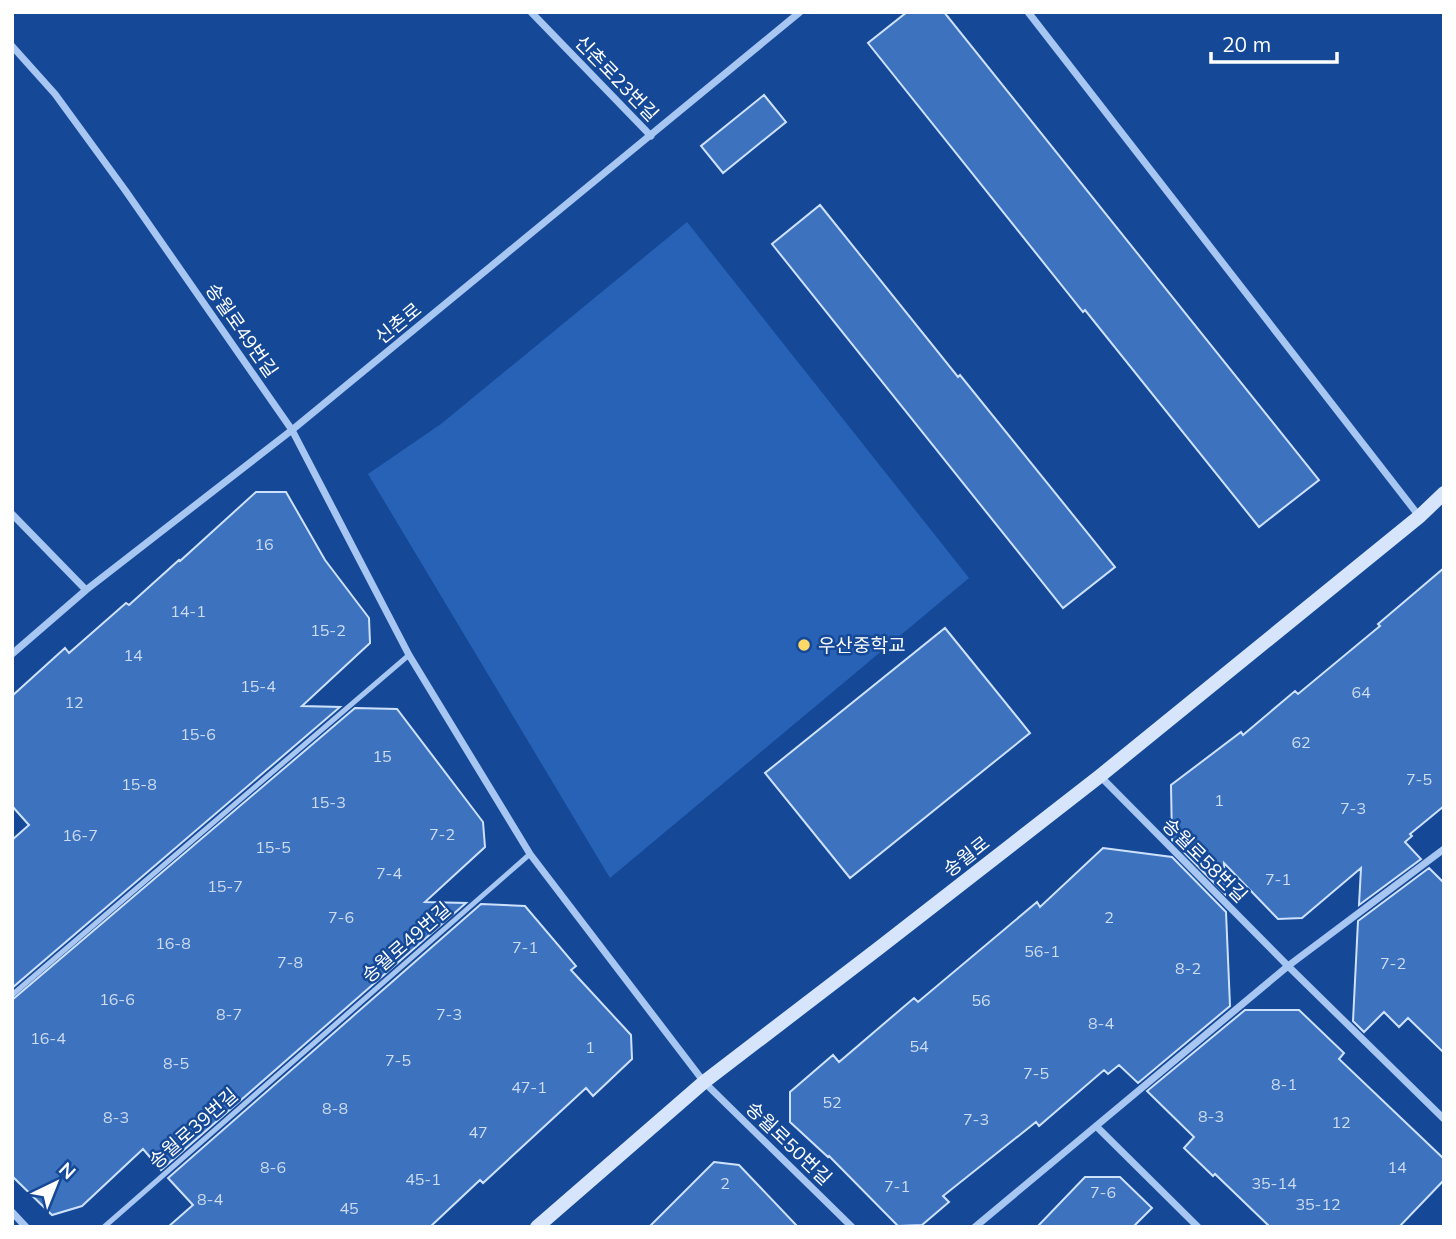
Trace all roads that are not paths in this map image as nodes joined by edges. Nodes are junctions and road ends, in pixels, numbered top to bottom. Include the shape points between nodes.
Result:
1 (531, 12) edge
2 (800, 12) edge
3 (1028, 12) edge
4 (12, 46) edge
5 (651, 136) junction
6 (292, 430) junction
7 (1444, 494) edge
8 (12, 514) edge
9 (1420, 516) junction
10 (86, 590) junction
11 (12, 654) edge
12 (409, 655) junction
13 (1100, 776) junction
14 (1444, 849) edge
15 (530, 854) junction
16 (1288, 966) junction
17 (12, 995) edge
18 (302, 1053) joint
19 (704, 1082) junction
20 (1444, 1119) edge
21 (1096, 1126) junction
22 (12, 1212) edge
23 (26, 1227) edge
24 (104, 1227) edge
25 (537, 1227) edge
26 (852, 1227) edge
27 (975, 1227) edge
28 (1198, 1227) edge

1 - 5 street, 신촌로23번길
2 - 5 street, 신촌로
3 - 9 street
4 - 6 street, 송월로49번길 via 55,94
5 - 6 street, 신촌로
6 - 10 street, 신촌로
6 - 12 street, 송월로49번길
7 - 9 street, 송월로
8 - 10 street
9 - 13 street, 송월로
10 - 11 street, 신촌로
12 - 15 street, 송월로49번길
12 - 17 lane
13 - 16 street, 송월로58번길
13 - 19 street, 송월로
14 - 16 street
15 - 18 lane, 송월로49번길
15 - 19 street, 송월로49번길
16 - 20 street, 송월로58번길
16 - 21 street
18 - 24 lane, 송월로39번길
19 - 25 street, 송월로
19 - 26 street, 송월로50번길
21 - 27 street
21 - 28 street
22 - 23 street

